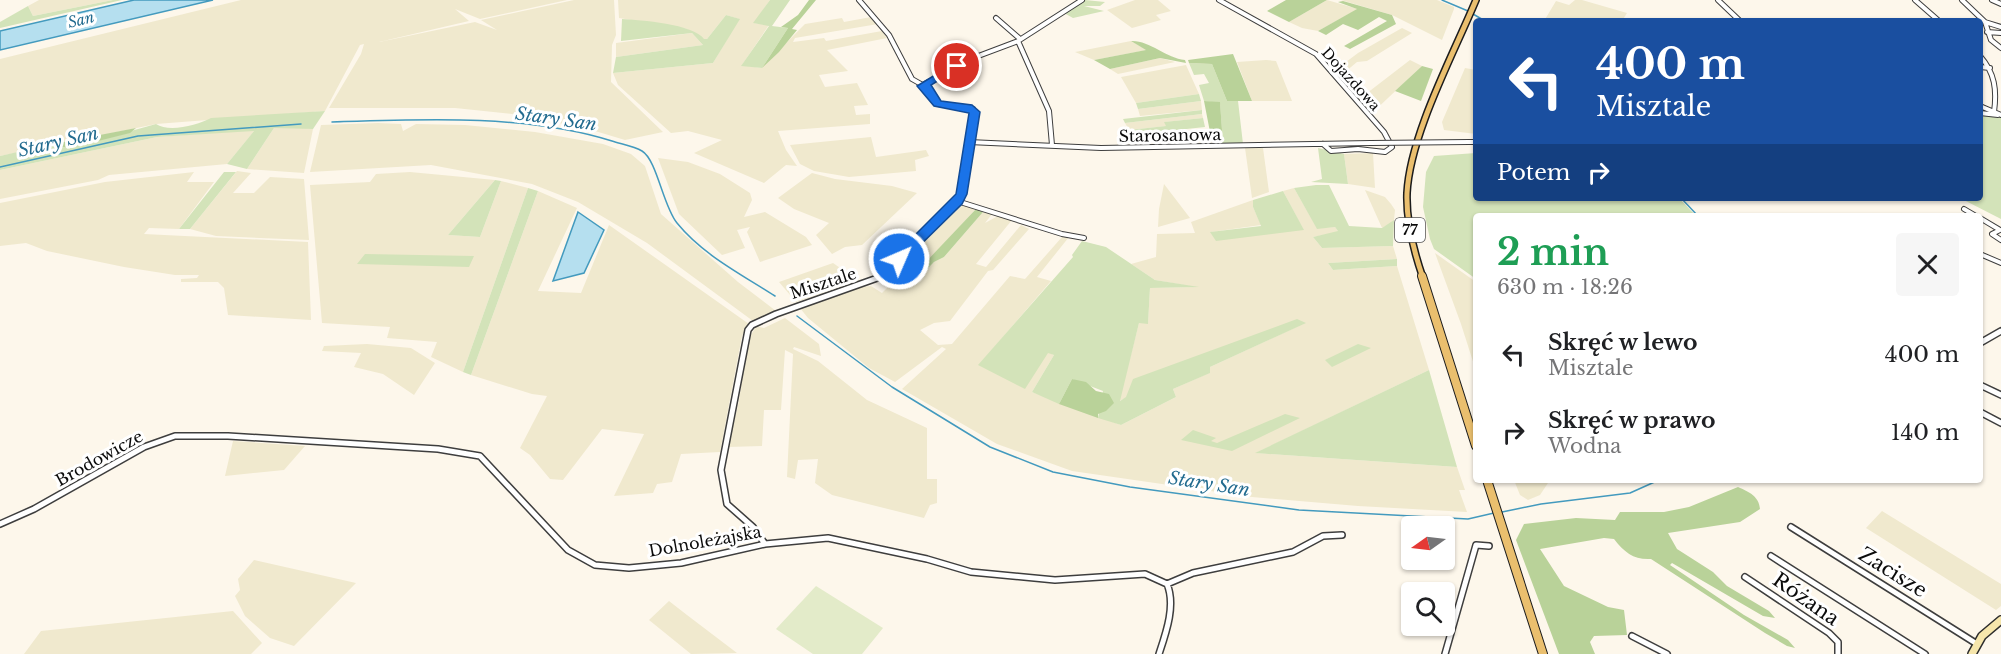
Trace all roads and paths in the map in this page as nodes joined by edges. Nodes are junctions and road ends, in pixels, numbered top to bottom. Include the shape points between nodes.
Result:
1 (860, 0) edge
2 (1083, 0) edge
3 (1220, 0) edge
4 (1476, 0) edge
5 (1718, 0) edge
6 (1915, 0) edge
7 (1962, 0) edge
8 (1992, 0) edge
9 (2001, 4) edge
10 (996, 18) dead end
11 (1737, 18) edge
12 (1935, 18) edge
13 (1981, 18) edge
14 (1985, 22) joint
15 (2001, 27) edge
16 (1987, 32) junction
17 (2001, 33) edge
18 (1018, 39) junction
19 (2001, 48) edge
20 (1983, 60) edge
21 (1983, 67) edge
22 (1990, 68) junction
23 (923, 86) junction
24 (1983, 107) edge
25 (1994, 112) junction
26 (1983, 113) edge
27 (2001, 115) edge
28 (969, 142) junction
29 (1473, 142) edge
30 (1323, 144) junction
31 (1052, 145) junction
32 (957, 201) junction
33 (1964, 209) dead end
34 (1971, 213) edge
35 (1983, 220) edge
36 (1084, 238) dead end
37 (2001, 240) edge
38 (1983, 255) edge
39 (2001, 263) edge
40 (2001, 331) edge
41 (1993, 336) junction
42 (2001, 340) edge
43 (1983, 341) edge
44 (1983, 386) edge
45 (2001, 395) edge
46 (1983, 414) edge
47 (2001, 423) edge
48 (216, 435) joint
49 (1473, 437) edge
50 (1488, 483) edge
51 (0, 524) edge
52 (1791, 527) dead end
53 (1342, 535) dead end
54 (765, 544) junction
55 (1489, 546) dead end
56 (1771, 556) dead end
57 (1745, 577) dead end
58 (1167, 584) junction
59 (2000, 621) edge
60 (1632, 636) dead end
61 (1977, 644) junction
62 (1159, 654) edge
63 (1445, 654) edge
64 (1543, 654) edge
65 (1667, 654) edge
66 (1838, 654) edge
67 (1926, 654) edge
68 (1972, 654) edge

1 - 23 street, Misztale via 889,35 912,79
2 - 18 street
3 - 30 street, Dojazdowa via 1316,54 1384,132 1392,147 1385,152 1331,151
4 - 49 main road, 77 via 1418,138 1407,195 1415,254
5 - 11 street
6 - 12 street
7 - 13 street
8 - 9 street
10 - 18 street
14 - 15 street
14 - 16 street
16 - 17 street
16 - 19 street
18 - 23 street
18 - 31 street via 1049,111
20 - 22 street
21 - 22 street
22 - 25 street via 1997,89
23 - 28 street, Misztale via 938,104 973,109
24 - 25 street
25 - 27 street
26 - 27 street
28 - 31 street, Starosanowa
28 - 32 street, Misztale via 962,194
29 - 30 street, Starosanowa, bridge
30 - 31 street, Starosanowa via 1117,148
32 - 36 street
32 - 54 street, Misztale via 880,279 752,324 746,335 721,470 727,504 753,527
33 - 34 street
35 - 37 street via 2000,230 1992,234
38 - 39 street
40 - 41 street
41 - 42 street
41 - 43 street
44 - 45 street
46 - 47 street
48 - 51 street, Brodowicze via 175,436 144,447
48 - 54 street, Dolnoleżajska via 438,449 480,456 567,550 595,565 629,568 681,563
50 - 64 main road
52 - 61 street, Zacisze
53 - 58 street via 1323,536 1293,552 1193,573
54 - 58 street, Dolnoleżajska via 828,538 971,572 1055,580 1145,574
55 - 63 street via 1476,545
56 - 67 street
57 - 66 street, Różana via 1829,633 1838,642
58 - 62 street via 1172,593
59 - 61 street
60 - 65 street
61 - 68 street

